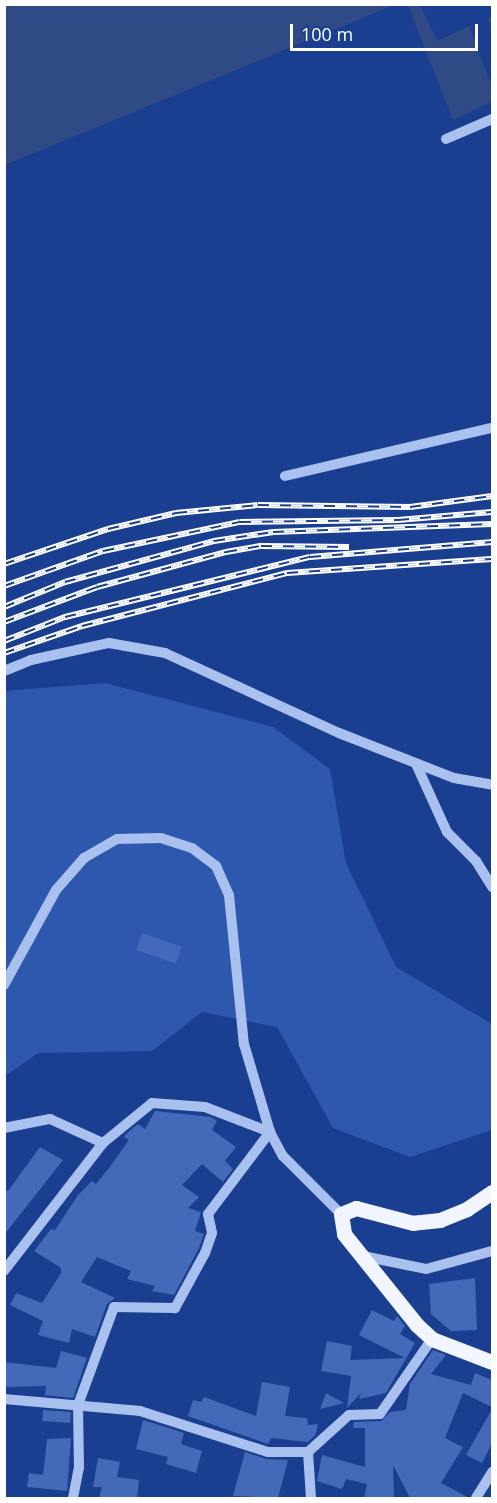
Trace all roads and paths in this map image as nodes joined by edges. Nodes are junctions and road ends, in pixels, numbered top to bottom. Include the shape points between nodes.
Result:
1 (492, 119) edge
2 (446, 139) dead end
3 (492, 428) edge
4 (285, 476) dead end
5 (4, 671) edge
6 (416, 764) junction
7 (492, 785) edge
8 (492, 887) edge
9 (4, 986) edge
10 (4, 1128) edge
11 (270, 1132) junction
12 (103, 1143) junction
13 (492, 1192) edge
14 (341, 1214) junction
15 (492, 1251) edge
16 (363, 1257) junction
17 (4, 1271) edge
18 (432, 1340) junction
19 (492, 1362) edge
20 (4, 1399) edge
21 (78, 1405) junction
22 (308, 1452) junction
23 (492, 1472) edge
24 (72, 1498) edge
25 (311, 1498) edge
26 (476, 1498) edge

1 - 2 street
3 - 4 street
5 - 6 street via 31,660 109,643 165,653 339,734
6 - 7 street via 454,778
6 - 8 street via 447,832 476,861
9 - 11 street via 56,891 84,858 117,839 161,838 192,848 216,866 229,894 244,1044
10 - 12 street via 50,1119
11 - 12 street via 204,1107 152,1103
11 - 14 street via 283,1156
11 - 21 street via 208,1214 212,1233 175,1308 114,1307
12 - 17 street
13 - 14 main road via 467,1209 440,1220 413,1224 356,1208
14 - 16 main road via 344,1234
15 - 16 street via 426,1269
16 - 18 main road
18 - 19 main road
18 - 22 street via 380,1414 350,1415
20 - 21 street
21 - 22 street via 140,1411 268,1452
21 - 24 street via 79,1467
22 - 25 street
23 - 26 street

